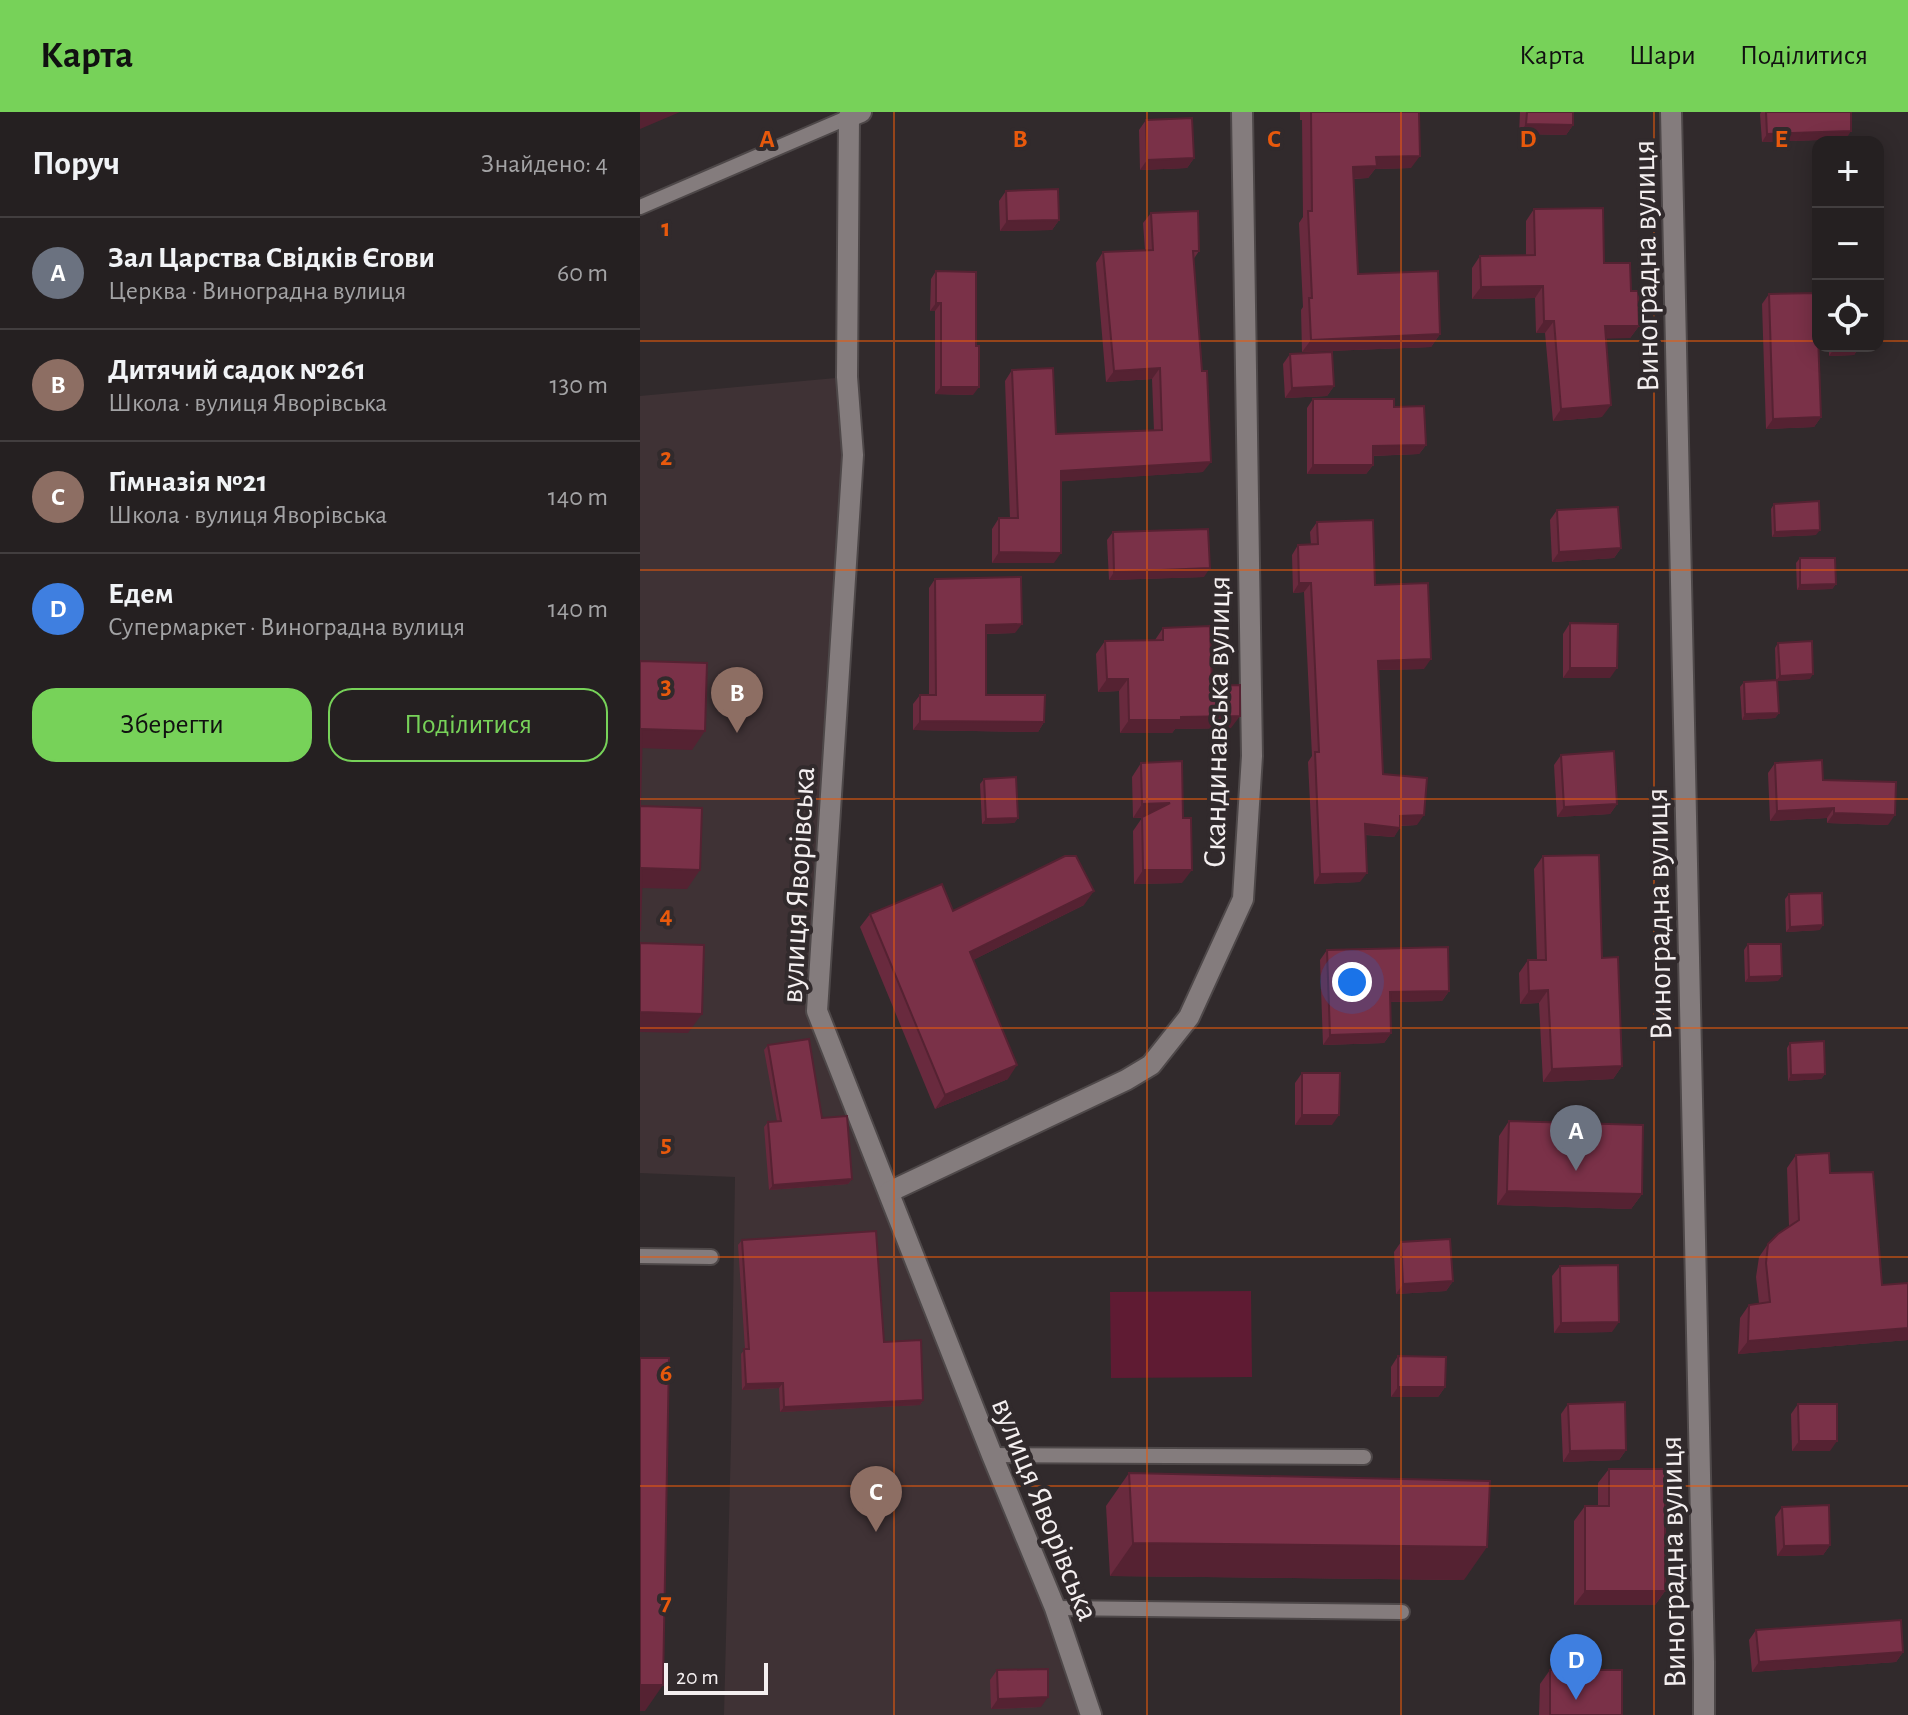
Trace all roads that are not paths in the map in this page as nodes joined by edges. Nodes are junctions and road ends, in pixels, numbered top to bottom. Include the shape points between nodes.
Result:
1 (1242, 112) edge
2 (1671, 112) edge
3 (855, 115) edge
4 (640, 207) edge
5 (889, 1192) junction
6 (640, 1256) edge
7 (711, 1257) dead end
8 (992, 1455) junction
9 (1364, 1457) dead end
10 (1055, 1608) junction
11 (1402, 1612) dead end
12 (1091, 1715) edge
13 (1704, 1715) edge

1 - 5 street, Скандинавська вулиця via 1252,756 1243,899 1189,1017 1151,1065
2 - 13 street, Виноградна вулиця
3 - 4 lane
3 - 5 street, вулиця Яворівська via 847,377 853,455 817,1011
5 - 8 street, вулиця Яворівська
6 - 7 lane
8 - 9 lane
8 - 10 street, вулиця Яворівська
10 - 11 lane
10 - 12 street, вулиця Яворівська

